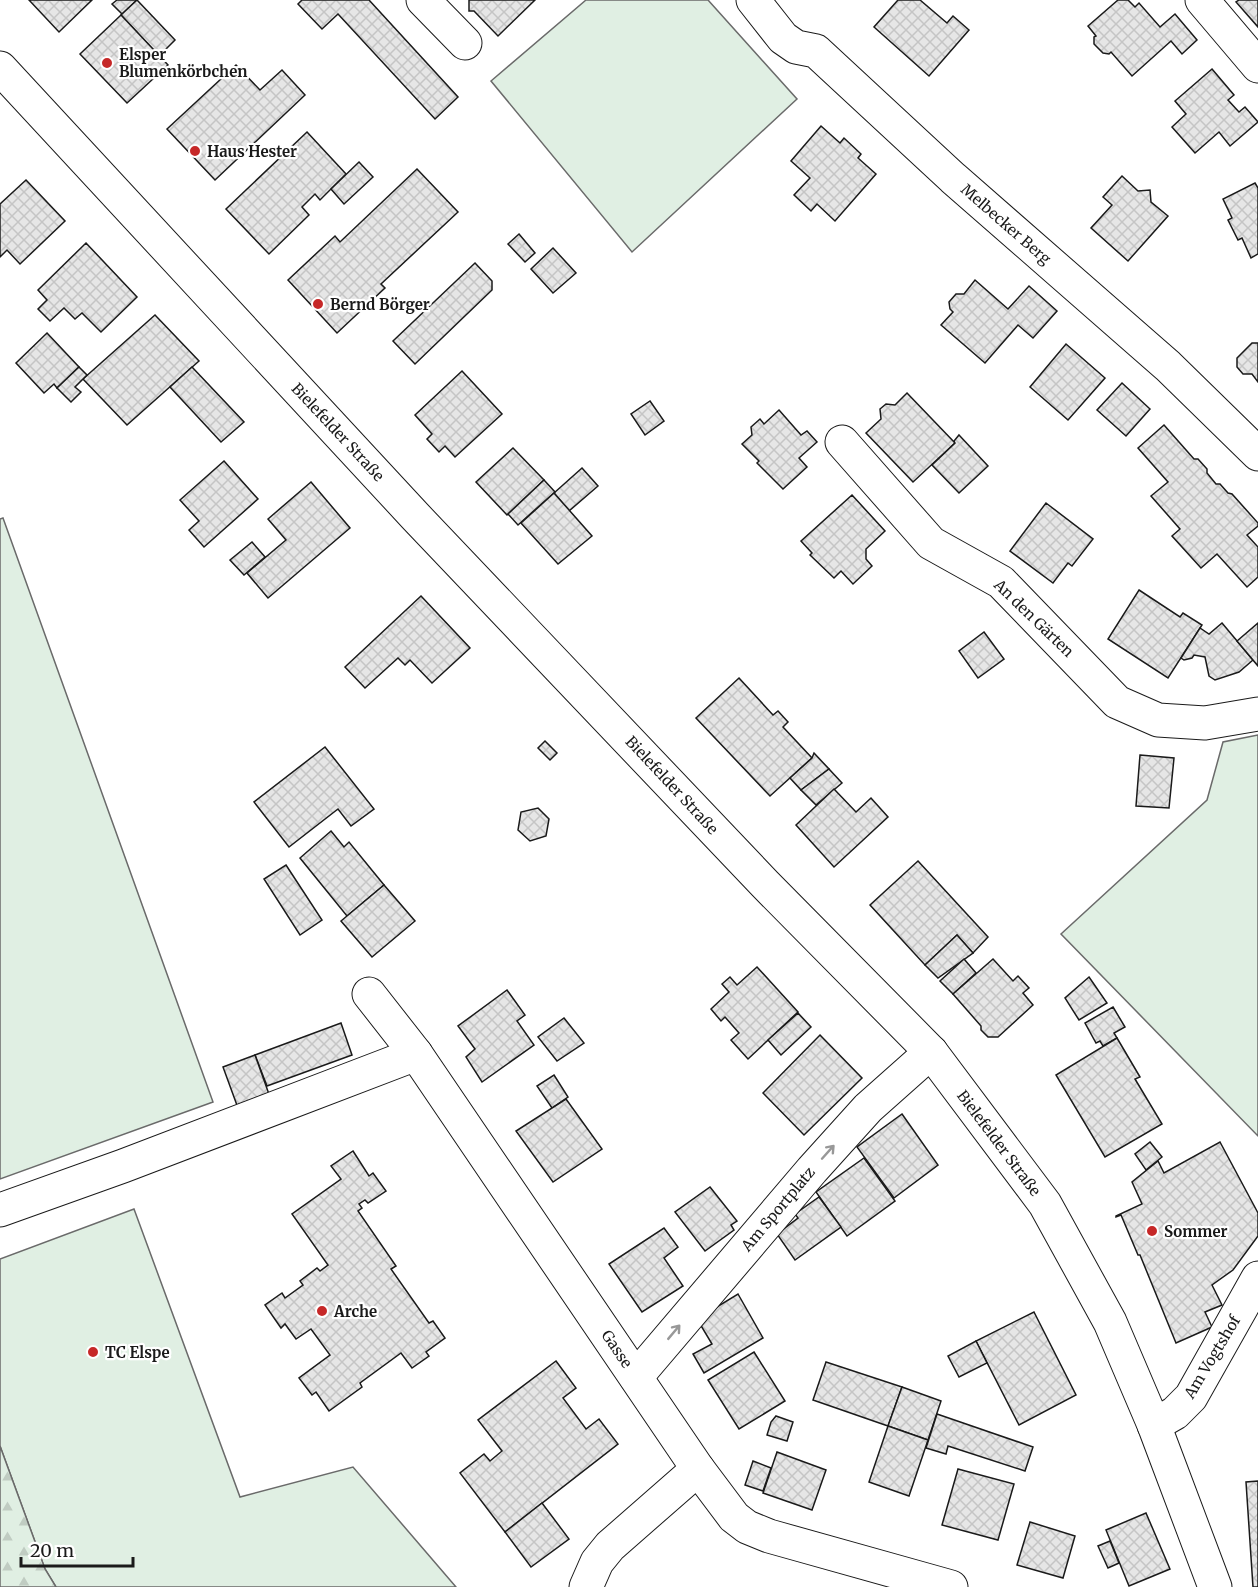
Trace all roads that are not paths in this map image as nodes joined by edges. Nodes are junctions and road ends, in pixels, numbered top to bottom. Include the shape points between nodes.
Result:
1 (423, 0) edge
2 (753, 0) edge
3 (1202, 0) edge
4 (465, 43) dead end
5 (1258, 66) edge
6 (0, 68) edge
7 (842, 442) dead end
8 (1258, 454) edge
9 (1258, 714) edge
10 (369, 994) dead end
11 (931, 1052) junction
12 (416, 1054) junction
13 (0, 1210) edge
14 (1258, 1278) edge
15 (636, 1377) junction
16 (1154, 1425) junction
17 (698, 1469) junction
18 (586, 1587) edge
19 (951, 1587) edge
20 (1215, 1587) edge

1 - 4 street
2 - 8 street, Melbecker Berg via 783,38 796,47 816,51 953,178 1168,366
3 - 5 street
6 - 11 street, Bielefelder Straße via 416,516 757,876
7 - 9 street, An den Gärten via 931,543 1001,582 1117,702 1158,720 1205,723
10 - 12 street, Gasse
15 -> 11 street, Am Sportplatz via 868,1108
11 - 16 street, Bielefelder Straße via 1045,1204 1110,1322
12 - 13 street
12 - 15 street, Gasse
14 - 16 street, Am Vogtshof via 1191,1396 1175,1413
15 - 17 street, Gasse
16 - 20 street, Bielefelder Straße
17 - 18 street via 610,1546 597,1562
17 - 19 street, Gasse via 734,1517 747,1527

